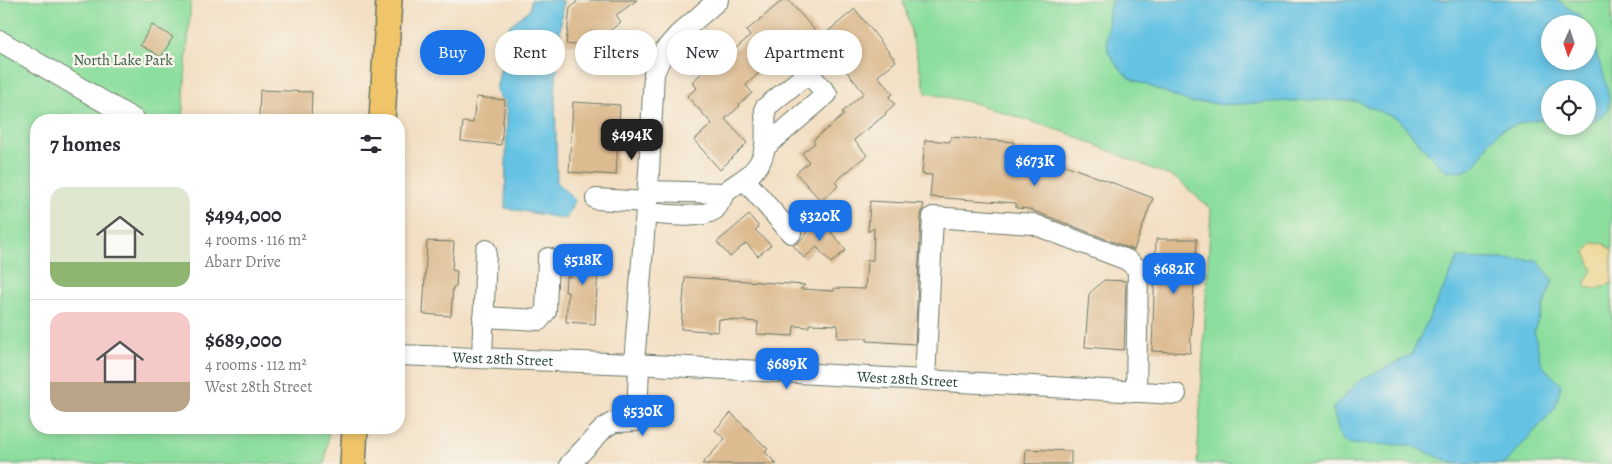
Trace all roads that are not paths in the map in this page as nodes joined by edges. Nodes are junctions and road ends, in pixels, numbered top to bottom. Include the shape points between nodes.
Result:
1 (388, 0) edge
2 (718, 0) edge
3 (0, 41) edge
4 (125, 114) edge
5 (382, 114) edge
6 (764, 148) dead end
7 (744, 179) junction
8 (596, 199) dead end
9 (647, 202) junction
10 (791, 232) dead end
11 (486, 250) dead end
12 (548, 258) dead end
13 (484, 316) junction
14 (405, 355) edge
15 (482, 358) junction
16 (637, 364) junction
17 (925, 380) junction
18 (1136, 392) junction
19 (1176, 394) dead end
20 (355, 434) edge
21 (353, 464) edge
22 (570, 464) edge

1 - 5 main road
2 - 9 street via 678,35 659,58 654,73
3 - 4 street
6 - 7 street via 761,162
7 - 9 street via 725,193
7 - 10 street
8 - 9 street
9 - 16 street
11 - 13 street
12 - 13 street via 546,311 539,320
13 - 15 street
14 - 15 street, West 28th Street
15 - 16 street, West 28th Street
16 - 17 street, West 28th Street
16 - 22 street via 637,421 614,422 604,428
17 - 18 street, West 28th Street
17 - 18 street via 933,217 1033,224 1126,260 1138,269
18 - 19 street, West 28th Street
20 - 21 main road

